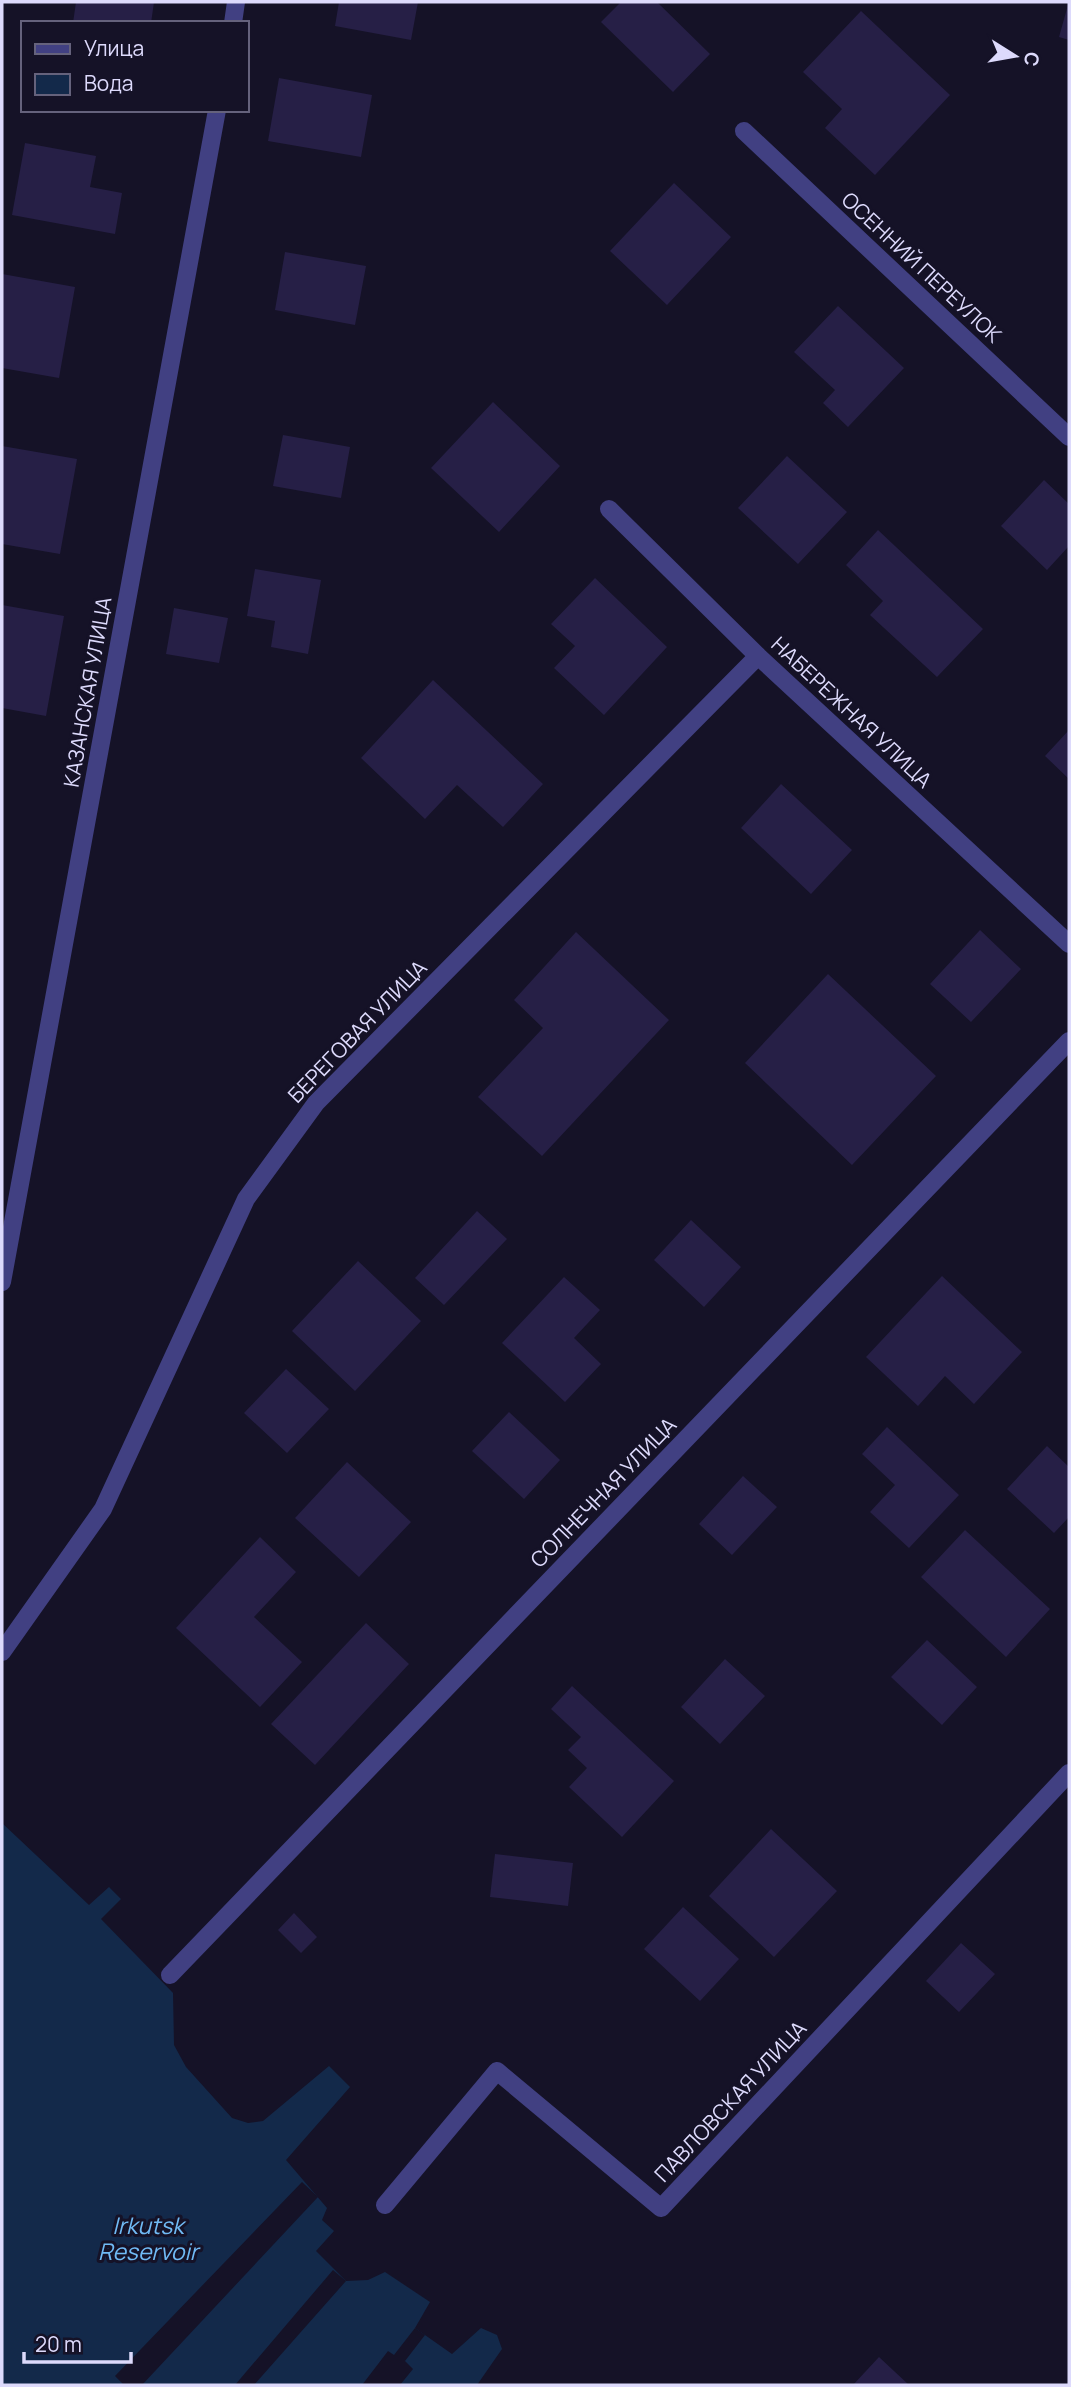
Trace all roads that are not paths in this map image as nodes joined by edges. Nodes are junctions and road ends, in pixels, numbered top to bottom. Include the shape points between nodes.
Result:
1 (236, 2) edge
2 (233, 21) edge
3 (217, 112) edge
4 (744, 131) dead end
5 (1069, 437) edge
6 (609, 509) dead end
7 (758, 656) junction
8 (1069, 944) edge
9 (1069, 1041) edge
10 (2, 1282) edge
11 (2, 1652) edge
12 (1069, 1773) edge
13 (170, 1975) dead end
14 (384, 2205) dead end

1 - 2 street
3 - 10 street, КАЗАНСКАЯ УЛИЦА
4 - 5 street, ОСЕННИЙ ПЕРЕУЛОК
6 - 7 street, НАБЕРЕЖНАЯ УЛИЦА
7 - 8 street, НАБЕРЕЖНАЯ УЛИЦА
7 - 11 street, БЕРЕГОВАЯ УЛИЦА via 316,1103 246,1199 103,1509
9 - 13 street, СОЛНЕЧНАЯ УЛИЦА
12 - 14 street, ПАВЛОВСКАЯ УЛИЦА via 661,2208 497,2071

